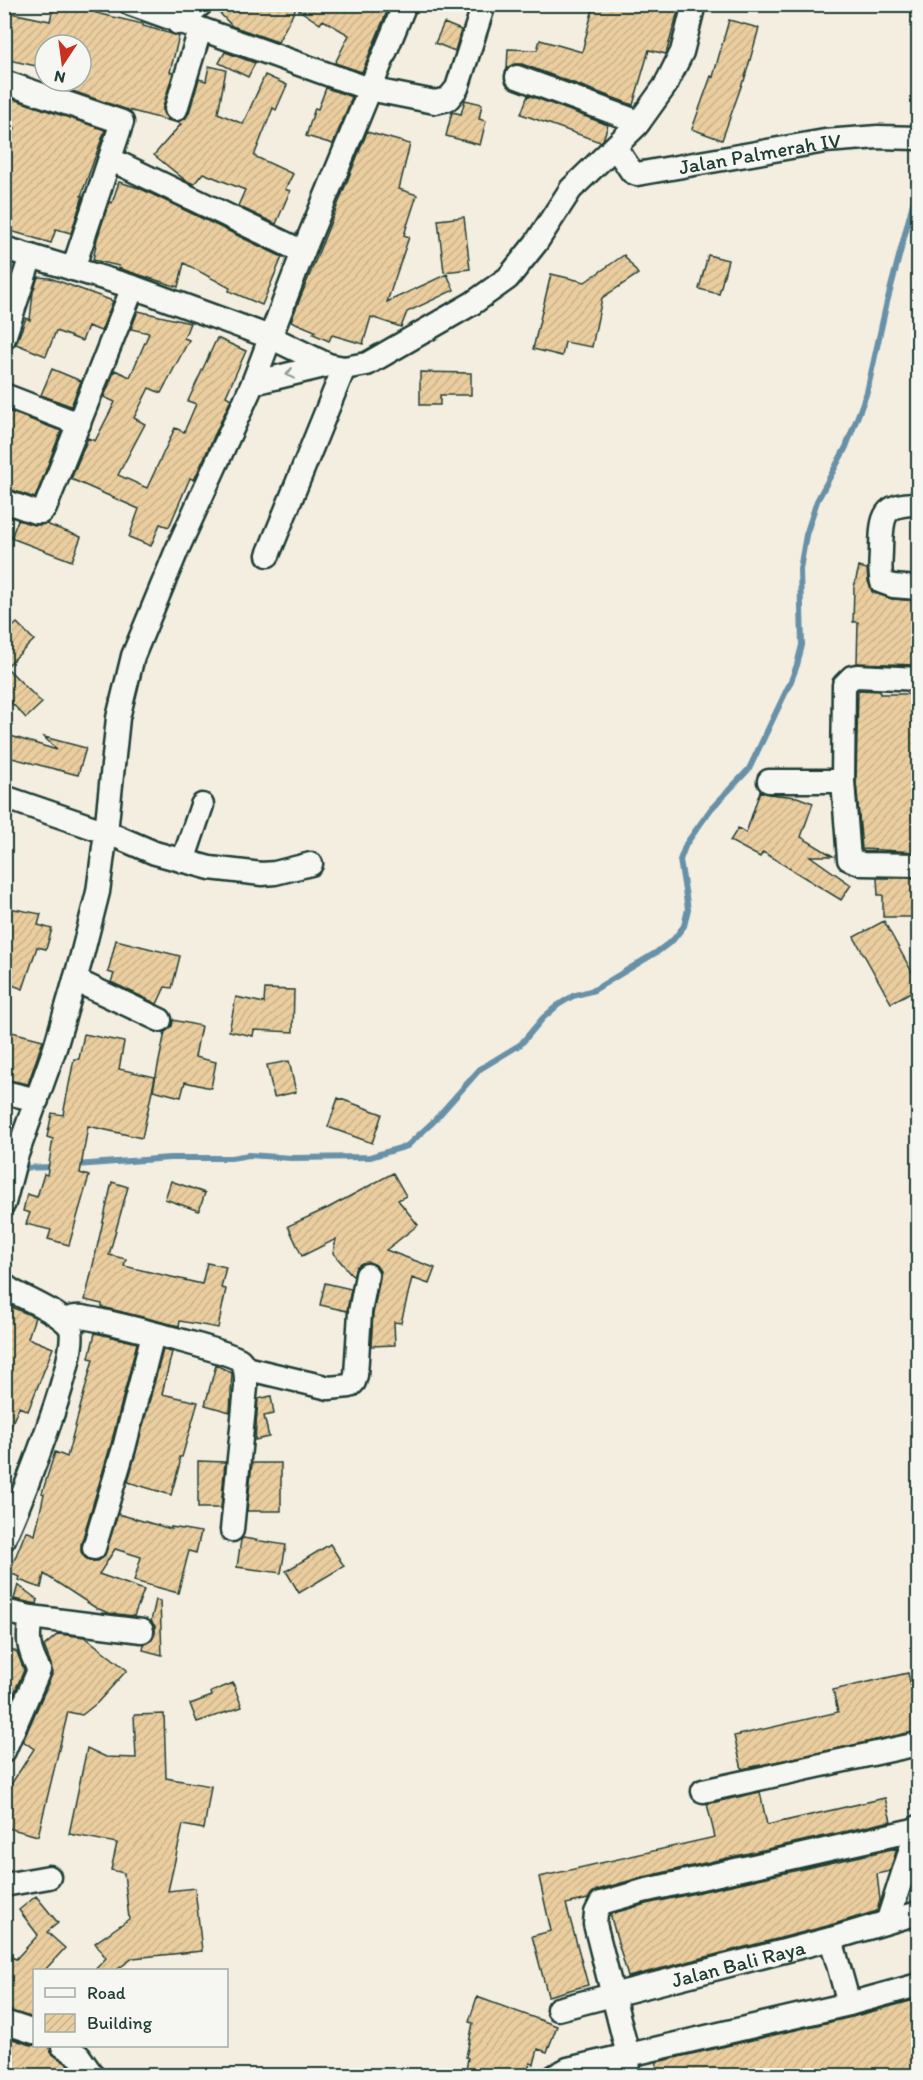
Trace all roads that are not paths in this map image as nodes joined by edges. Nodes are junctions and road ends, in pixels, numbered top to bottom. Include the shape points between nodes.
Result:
1 (130, 4) edge
2 (201, 4) edge
3 (405, 4) edge
4 (484, 4) edge
5 (694, 4) edge
6 (178, 23) junction
7 (200, 30) junction
8 (517, 77) dead end
9 (4, 82) edge
10 (369, 89) junction
11 (176, 109) dead end
12 (639, 122) junction
13 (918, 138) edge
14 (615, 147) junction
15 (110, 159) junction
16 (4, 248) edge
17 (303, 252) junction
18 (31, 256) junction
19 (74, 268) junction
20 (133, 287) junction
21 (270, 337) junction
22 (4, 338) edge
23 (336, 366) junction
24 (253, 383) junction
25 (4, 395) edge
26 (79, 424) junction
27 (918, 504) edge
28 (7, 508) edge
29 (268, 555) dead end
30 (918, 588) edge
31 (918, 679) edge
32 (769, 781) dead end
33 (843, 781) junction
34 (4, 797) edge
35 (202, 805) dead end
36 (106, 832) junction
37 (183, 861) junction
38 (311, 864) dead end
39 (918, 866) edge
40 (75, 980) junction
41 (160, 1020) dead end
42 (4, 1092) edge
43 (37, 1100) junction
44 (4, 1203) edge
45 (367, 1275) dead end
46 (7, 1288) edge
47 (64, 1320) junction
48 (153, 1334) junction
49 (245, 1368) junction
50 (232, 1530) dead end
51 (4, 1539) edge
52 (94, 1548) dead end
53 (4, 1611) edge
54 (31, 1617) junction
55 (142, 1631) dead end
56 (918, 1744) edge
57 (4, 1750) edge
58 (703, 1791) dead end
59 (918, 1828) edge
60 (49, 1877) dead end
61 (4, 1885) edge
62 (918, 1912) edge
63 (888, 1920) junction
64 (831, 1940) junction
65 (918, 1985) edge
66 (614, 1994) junction
67 (849, 2004) junction
68 (558, 2009) dead end
69 (4, 2022) edge
70 (33, 2032) edge
71 (65, 2047) edge
72 (628, 2065) edge
73 (93, 2076) edge
74 (555, 2076) edge

1 - 6 street
2 - 6 street
3 - 10 street
4 - 10 street via 461,76 448,99 435,102
5 - 12 street via 675,69
6 - 7 street
7 - 10 street
7 - 11 street
8 - 12 street
9 - 15 street via 120,120
10 - 17 street
12 - 14 street
13 - 14 street, Jalan Palmerah IV via 825,141 637,174
14 - 23 street via 571,189 508,278 381,357 367,364
15 - 17 street
15 - 19 street
16 - 18 street
17 - 21 street
18 - 19 street
18 - 22 street
19 - 20 street
20 - 21 street
20 - 26 street
21 - 23 street
21 - 24 street
23 -> 24 street
23 - 29 street
24 - 36 street via 133,656 118,718
25 - 26 street
26 - 28 street via 45,508 36,512
27 - 30 street via 900,504 884,517 880,571 882,582 887,585
31 - 33 street via 857,676 844,685
32 - 33 street
33 - 39 street via 849,859 862,864
34 - 36 street
35 - 37 street
36 - 37 street
36 - 40 street via 98,892
37 - 38 street via 262,874
40 - 41 street
40 - 43 street
42 - 43 street
43 - 44 street
45 - 49 street via 356,1375 350,1386 329,1388
46 - 47 street
47 - 48 street via 83,1317
47 - 51 street via 72,1337 61,1386 38,1459
48 - 49 street via 229,1354
48 - 52 street
49 - 50 street
53 - 54 street
54 - 55 street
54 - 57 street via 29,1648 39,1670
56 - 58 street
59 - 63 street
59 - 66 street via 602,1903 595,1924
60 - 61 street
62 - 63 street, Jalan Bali Raya
63 - 64 street, Jalan Bali Raya
64 - 66 street, Jalan Bali Raya
64 - 67 street
65 - 67 street
66 - 68 street, Jalan Bali Raya
66 - 72 street
67 - 72 street
69 - 70 street
71 - 73 street via 79,2056
72 - 74 street via 568,2069

